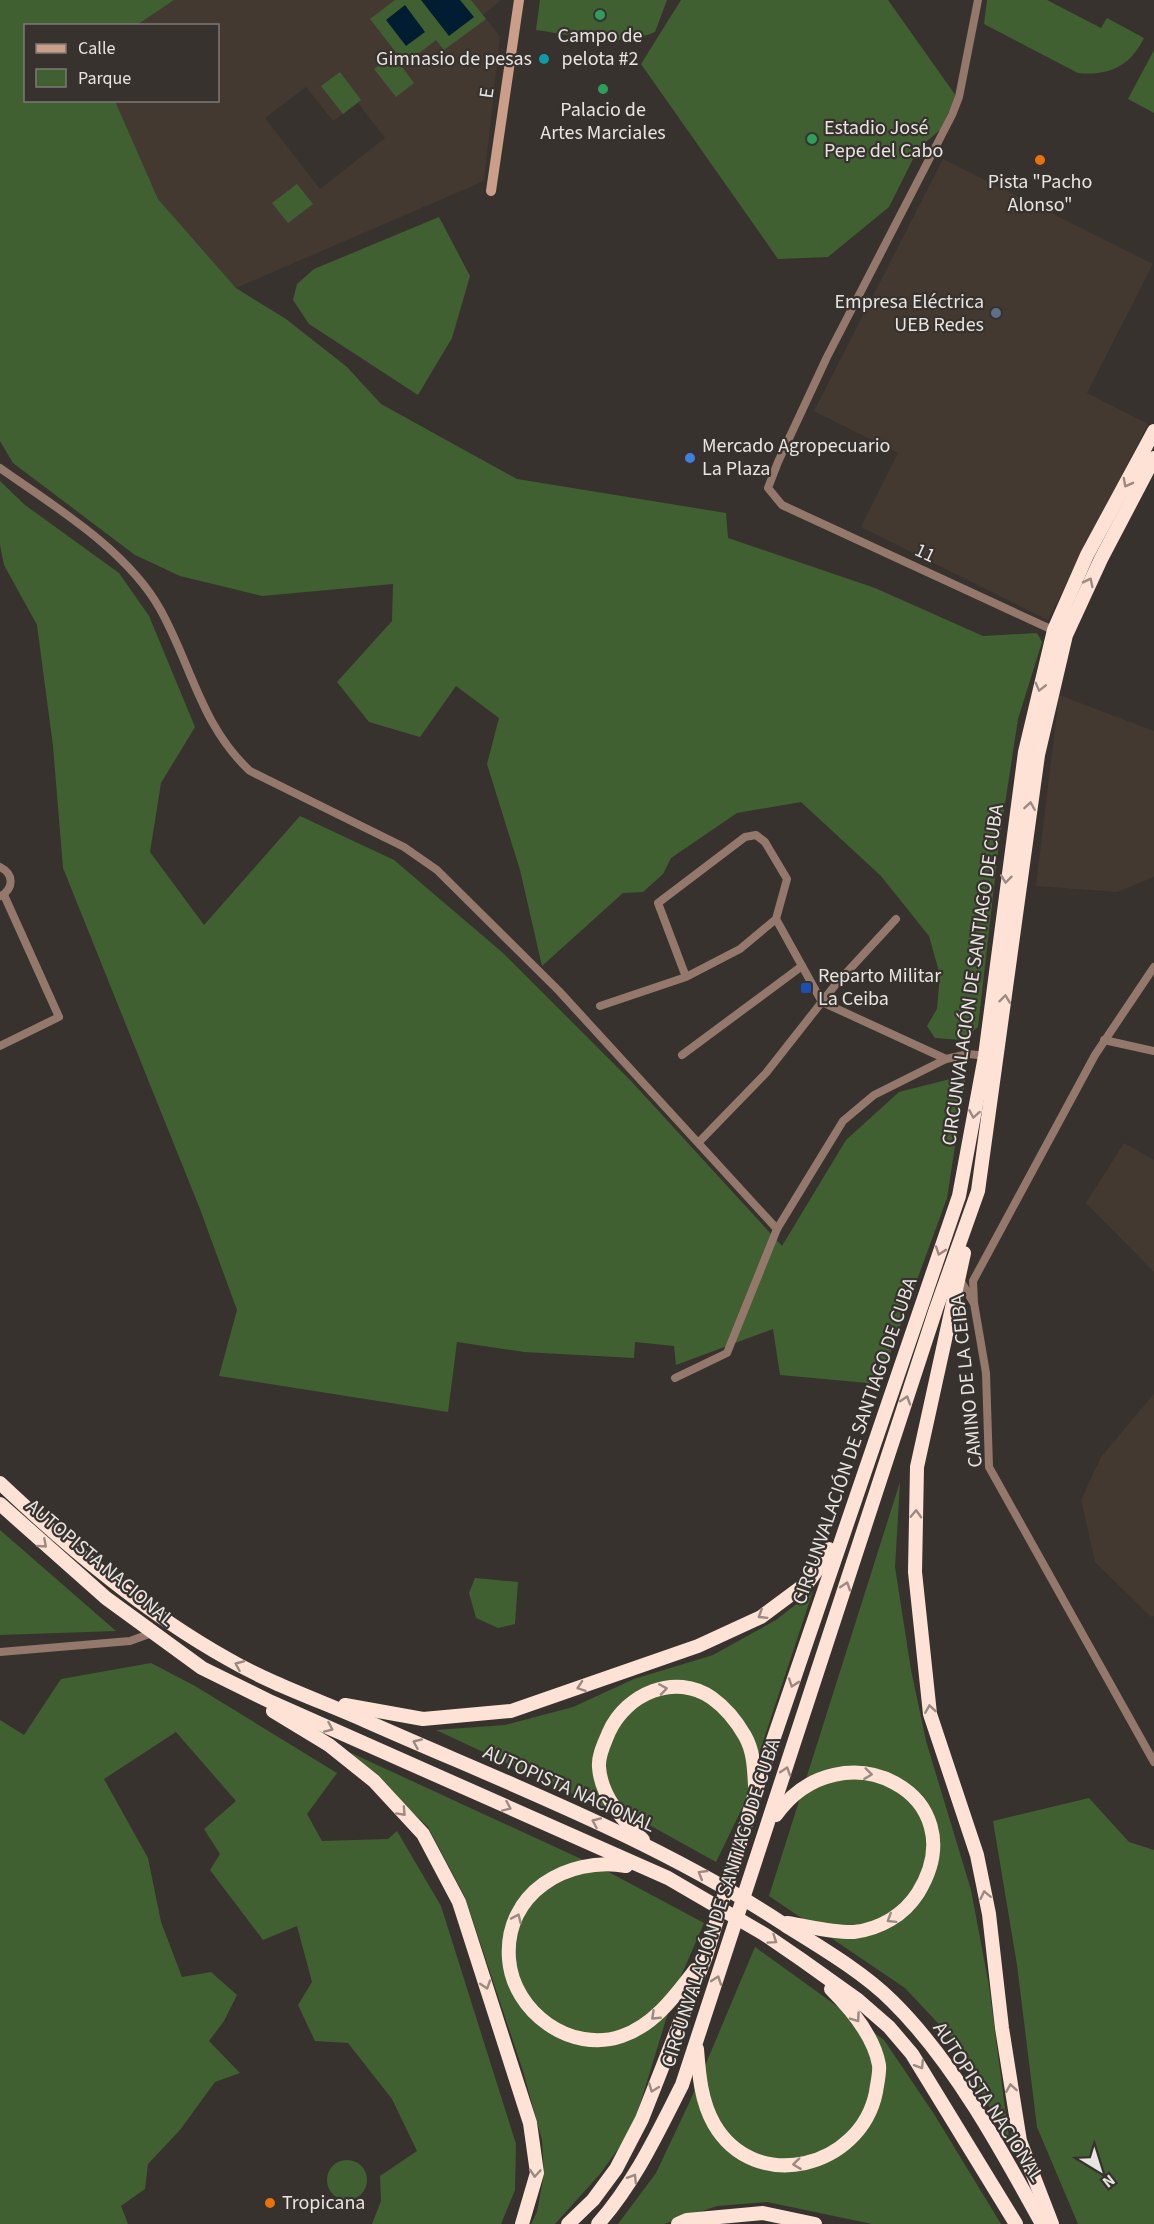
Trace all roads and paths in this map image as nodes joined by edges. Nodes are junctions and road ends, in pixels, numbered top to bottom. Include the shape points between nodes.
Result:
1 (519, 0) edge
2 (978, 0) edge
3 (491, 191) dead end
4 (1153, 435) edge
5 (1154, 458) edge
6 (0, 468) edge
7 (1060, 633) junction
8 (0, 867) edge
9 (2, 896) edge
10 (776, 919) junction
11 (896, 919) dead end
12 (802, 966) junction
13 (1154, 967) edge
14 (686, 977) junction
15 (822, 1002) junction
16 (600, 1006) dead end
17 (1104, 1040) junction
18 (0, 1046) edge
19 (1154, 1051) edge
20 (682, 1055) dead end
21 (991, 1057) junction
22 (946, 1059) junction
23 (699, 1142) junction
24 (978, 1191) junction
25 (777, 1229) junction
26 (959, 1277) junction
27 (974, 1303) junction
28 (675, 1378) dead end
29 (873, 1448) junction
30 (0, 1483) edge
31 (0, 1504) edge
32 (152, 1633) junction
33 (0, 1652) edge
34 (202, 1668) junction
35 (317, 1699) junction
36 (1154, 1762) edge
37 (756, 1790) junction
38 (768, 1827) junction
39 (649, 1846) junction
40 (668, 1878) junction
41 (781, 1922) junction
42 (706, 1956) junction
43 (802, 1960) junction
44 (696, 2041) junction
45 (522, 2224) edge
46 (568, 2224) edge
47 (598, 2224) edge
48 (678, 2224) edge
49 (815, 2224) edge
50 (1016, 2224) edge
51 (1042, 2224) edge
52 (1052, 2224) edge

1 - 3 street, E
2 - 7 street, 11 via 952,115 827,357 768,488 782,505
4 -> 7 highway via 1087,555
7 -> 5 highway
6 - 23 street via 127,564 160,608 209,719 232,755 250,771 404,847 436,870 536,967
7 - 21 highway, CIRCUNVALACIÓN DE SANTIAGO DE CUBA via 1025,752
8 - 9 street via 11,882
9 - 18 street via 59,1017
10 - 12 street
10 - 14 street via 740,949
10 - 14 street via 787,879 765,842 756,836 745,837 658,903
11 - 15 street
12 - 15 street
12 - 20 street
13 - 17 street, CAMINO DE LA CEIBA
14 - 16 street
15 - 22 street
15 - 23 street via 766,1073
17 - 19 street
17 - 27 street, CAMINO DE LA CEIBA via 973,1281
21 - 22 street via 968,1054
21 - 24 highway, CIRCUNVALACIÓN DE SANTIAGO DE CUBA
21 -> 29 highway, CIRCUNVALACIÓN DE SANTIAGO DE CUBA via 959,1196
22 - 25 street via 874,1095 843,1121
23 - 25 street
24 - 26 highway
38 -> 24 highway, CIRCUNVALACIÓN DE SANTIAGO DE CUBA
25 - 28 street via 727,1353
26 - 27 street
52 -> 26 highway via 1020,2141 989,1914 976,1855 930,1714 915,1572 917,1467
27 - 36 street, CAMINO DE LA CEIBA via 986,1373 989,1467
29 -> 35 highway via 823,1562 808,1582 761,1617 698,1646 511,1711 423,1719
29 -> 37 highway, CIRCUNVALACIÓN DE SANTIAGO DE CUBA
35 -> 30 highway, AUTOPISTA NACIONAL via 229,1660 118,1587
31 -> 32 highway, AUTOPISTA NACIONAL via 106,1598
32 - 33 street via 130,1641
32 - 34 highway, AUTOPISTA NACIONAL
34 -> 40 highway, AUTOPISTA NACIONAL
34 -> 45 highway via 329,1745 374,1781 423,1834 459,1902 530,2123 537,2173
39 -> 35 highway, AUTOPISTA NACIONAL
39 -> 37 highway via 619,1816 599,1766 615,1719 632,1701 648,1692 670,1687 691,1690 710,1697 725,1709 746,1737 753,1755
37 - 42 highway, CIRCUNVALACIÓN DE SANTIAGO DE CUBA
38 -> 41 highway via 787,1800 802,1789 821,1778 852,1772 877,1774 891,1781 920,1804 932,1826 929,1875 915,1899 884,1924 854,1932
44 -> 38 highway, CIRCUNVALACIÓN DE SANTIAGO DE CUBA
41 -> 39 highway, AUTOPISTA NACIONAL
42 -> 40 highway via 675,1997 649,2022 622,2037 574,2038 550,2027 518,1991 509,1961 515,1921 529,1895 549,1878 574,1867 606,1862
40 -> 43 highway, AUTOPISTA NACIONAL
41 - 51 highway, AUTOPISTA NACIONAL via 891,1999 924,2037 968,2099
42 -> 46 highway, CIRCUNVALACIÓN DE SANTIAGO DE CUBA via 642,2119 616,2169
43 -> 44 highway via 845,2002 868,2035 879,2066 873,2107 861,2130 841,2147 797,2166 763,2164 732,2145 714,2124 700,2087
43 -> 50 highway, AUTOPISTA NACIONAL via 858,2000 912,2054
47 -> 44 highway, CIRCUNVALACIÓN DE SANTIAGO DE CUBA via 623,2195 644,2161 682,2085
48 - 49 highway via 763,2213

